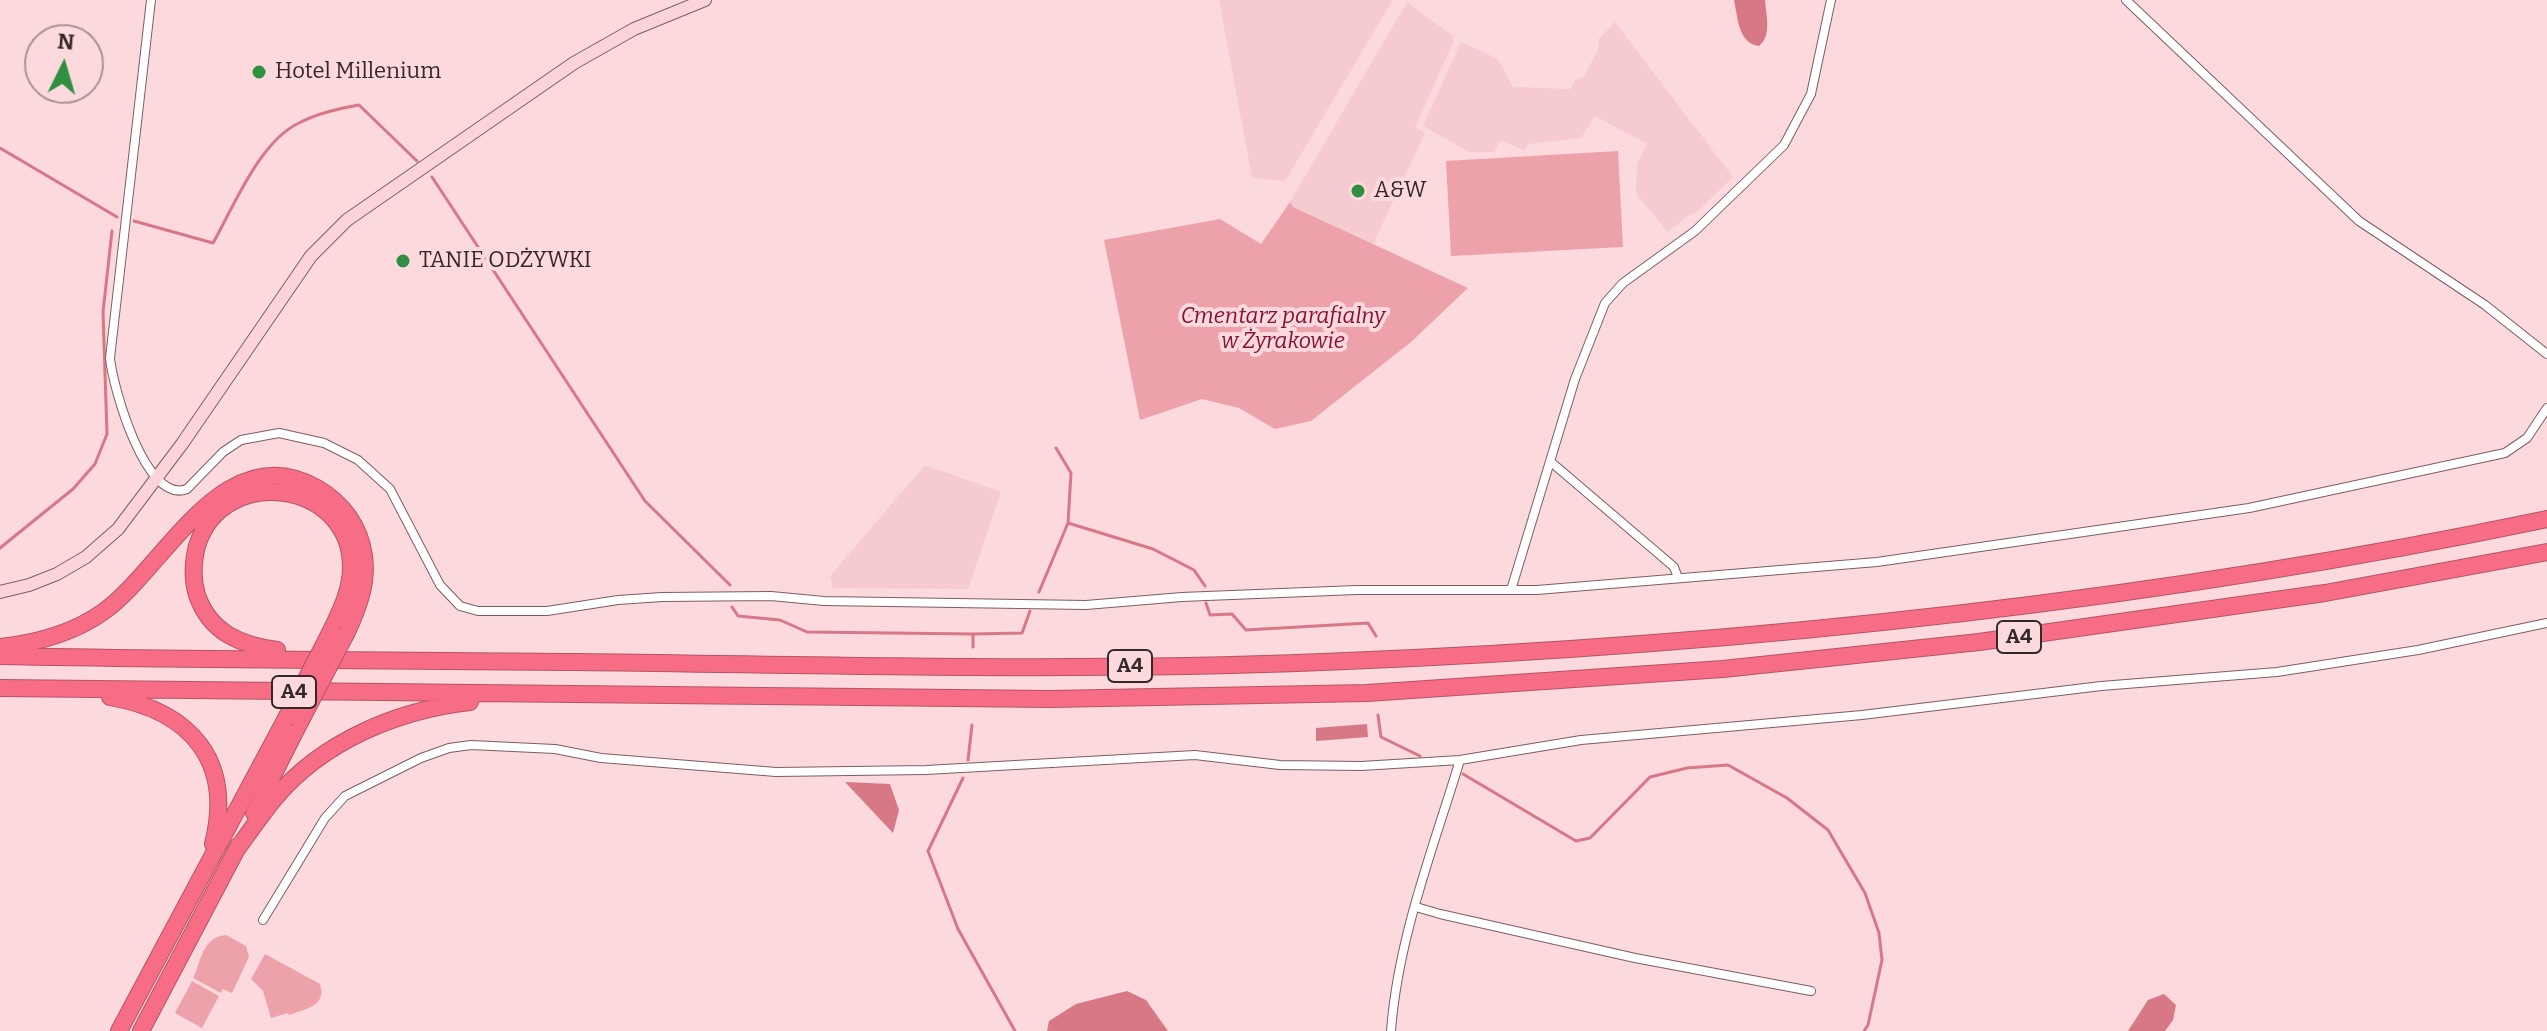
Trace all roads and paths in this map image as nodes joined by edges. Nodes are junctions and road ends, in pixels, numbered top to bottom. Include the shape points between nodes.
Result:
1 (151, 0) edge
2 (705, 0) edge
3 (1831, 0) edge
4 (2126, 0) edge
5 (2547, 354) edge
6 (2547, 408) edge
7 (1551, 462) junction
8 (156, 480) junction
9 (2547, 519) edge
10 (2547, 552) edge
11 (1678, 578) junction
12 (1511, 590) junction
13 (0, 592) edge
14 (2547, 623) edge
15 (339, 632) junction
16 (0, 647) edge
17 (0, 656) edge
18 (344, 660) junction
19 (0, 688) edge
20 (53, 688) junction
21 (535, 695) junction
22 (292, 722) junction
23 (1460, 760) junction
24 (235, 852) junction
25 (199, 883) junction
26 (1416, 907) junction
27 (263, 920) dead end
28 (1811, 991) dead end
29 (119, 1031) edge
30 (141, 1031) edge
31 (1391, 1031) edge

1 - 8 street via 110,358 128,422
2 - 8 street via 634,29 574,63 347,220 311,256
3 - 7 street via 1811,94 1784,145 1695,231 1623,283 1605,303
4 - 5 street via 2359,221 2485,305
6 - 11 street via 2527,438 2505,453 2249,508 1877,562
7 - 11 street via 1674,567
7 - 12 street
8 - 12 street via 172,492 187,489 231,446 253,436 279,433 324,443 358,460 390,489 440,585 460,606 478,611 547,611 662,597 1086,605 1356,590
8 - 13 street via 118,529 86,557 44,579
9 - 18 highway, A4 via 2329,560 2020,605 1749,634 1491,653 1064,667
10 - 21 highway, A4 via 2325,593 1979,642 1723,669 1319,695
11 - 12 street
14 - 23 street via 2277,672 1581,740
15 - 16 highway via 358,605 364,581 355,527 333,499 314,486 267,477 237,485 207,504 134,585 100,614 57,636
15 - 18 highway via 351,570 345,538 334,521 305,498 275,491 250,494 219,511 199,542 193,576 197,596 216,626 232,639 259,648
15 - 22 highway, bridge
17 - 18 highway, A4
19 - 20 highway, A4
20 - 21 highway, A4
20 - 25 highway via 155,709 200,746 219,803 214,840
21 - 24 highway via 427,709 364,731 289,783
22 - 24 highway
22 - 25 highway
23 - 26 street
23 - 27 street via 1280,765 1195,755 926,770 776,772 471,745 421,758 339,802
24 - 30 highway
25 - 29 highway
26 - 28 street via 1635,958
26 - 31 street via 1402,951

